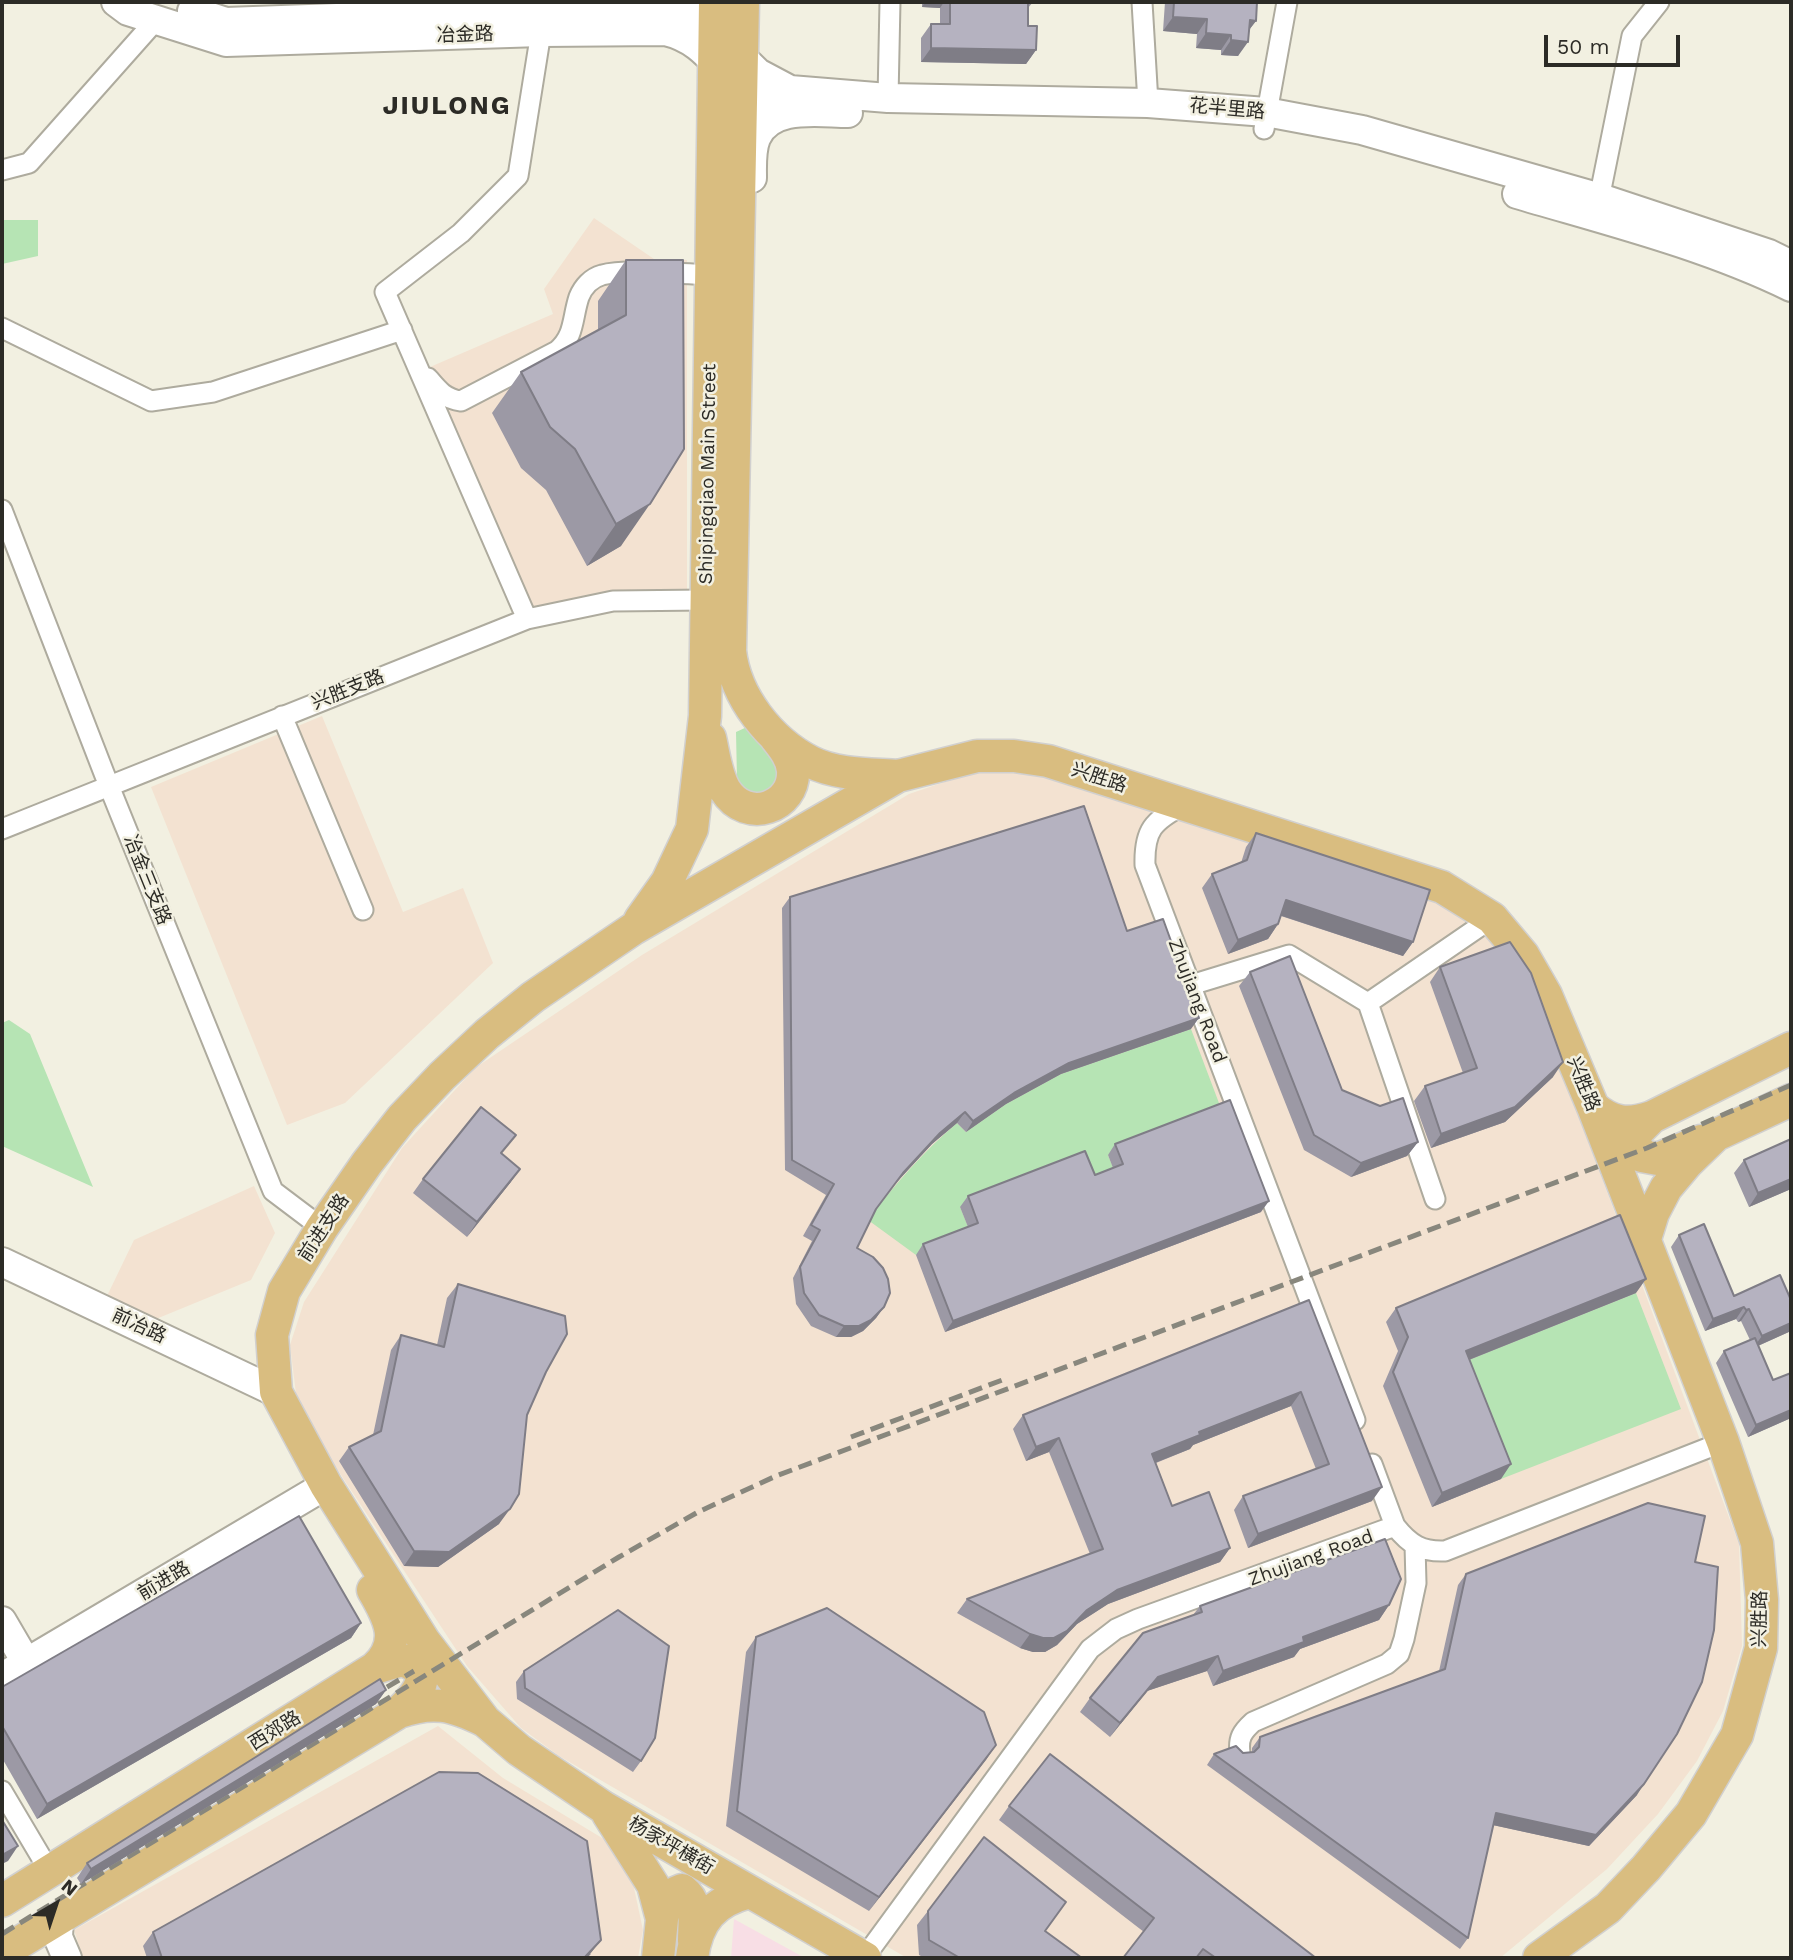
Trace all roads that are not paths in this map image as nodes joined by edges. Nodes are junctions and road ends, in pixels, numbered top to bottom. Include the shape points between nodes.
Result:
1 (116, 2) edge
2 (741, 2) edge
3 (890, 2) edge
4 (1142, 2) edge
5 (1287, 2) edge
6 (1659, 2) edge
7 (159, 11) edge
8 (675, 13) edge
9 (541, 32) junction
10 (721, 38) edge
11 (742, 91) junction
12 (888, 98) junction
13 (800, 102) junction
14 (1148, 103) junction
15 (1265, 121) junction
16 (713, 140) junction
17 (2, 170) edge
18 (1597, 207) junction
19 (738, 235) junction
20 (1791, 265) edge
21 (711, 275) junction
22 (1791, 287) edge
23 (2, 328) edge
24 (402, 330) junction
25 (416, 363) junction
26 (2, 510) edge
27 (706, 600) junction
28 (527, 619) junction
29 (282, 716) junction
30 (705, 716) junction
31 (772, 732) junction
32 (898, 776) junction
33 (109, 786) junction
34 (1183, 805) junction
35 (2, 829) edge
36 (748, 862) joint
37 (363, 910) dead end
38 (1492, 918) junction
39 (633, 929) junction
40 (1191, 985) junction
41 (1368, 1003) junction
42 (1791, 1048) edge
43 (1791, 1100) edge
44 (1593, 1107) junction
45 (1652, 1117) junction
46 (1716, 1135) junction
47 (1435, 1199) dead end
48 (322, 1228) junction
49 (1644, 1242) junction
50 (2, 1262) edge
51 (276, 1392) junction
52 (1724, 1442) junction
53 (326, 1485) junction
54 (1395, 1526) junction
55 (1415, 1545) junction
56 (2, 1621) edge
57 (26, 1662) junction
58 (375, 1668) junction
59 (2, 1677) edge
60 (399, 1712) junction
61 (485, 1721) junction
62 (1240, 1753) edge
63 (2, 1791) edge
64 (603, 1808) junction
65 (50, 1872) junction
66 (750, 1892) junction
67 (2, 1901) edge
68 (59, 1918) junction
69 (662, 1919) junction
70 (693, 1950) edge
71 (2, 1953) edge
72 (67, 1958) edge
73 (658, 1958) edge
74 (864, 1958) edge
75 (1539, 1958) edge

1 - 7 main road, 冶金路 via 128,11
2 - 10 main road, Shipingqiao Main Street
3 - 12 street
4 - 14 street
5 - 15 street
6 - 18 street via 1632,36
7 - 8 main road, 冶金路 via 226,22
7 - 9 main road, 冶金路 via 226,42
7 - 17 street via 29,163
8 - 9 main road, 冶金路
8 - 10 main road, 花半里路 via 685,12
9 - 24 street via 518,176 461,233 385,292
10 - 11 main road, Shipingqiao Main Street
10 - 13 main road, 花半里路
10 - 16 main road, Shipingqiao Main Street
11 - 13 main road via 772,107
11 - 16 main road via 725,102
11 - 19 main road, Shipingqiao Main Street
12 - 13 main road, 花半里路
12 - 14 main road, 花半里路
13 - 15 main road, 花半里路 via 1146,120
13 - 19 main road, 花半里路 via 757,136 749,197
14 - 15 main road, 花半里路
15 - 18 main road, 花半里路 via 1362,131
16 - 21 main road, Shipingqiao Main Street
18 - 20 main road, 花半里路 via 1757,250
18 - 22 main road, 花半里路
19 - 31 main road, Shipingqiao Main Street via 730,651 745,698
21 - 25 street via 600,275 579,296 572,331 562,347 468,399 453,400 440,392
21 - 27 main road, Shipingqiao Main Street
23 - 24 street via 151,401 213,392
24 - 25 street
25 - 28 street
26 - 33 street, 冶金三支路
27 - 28 street, 兴胜支路 via 613,601
27 - 30 main road, Shipingqiao Main Street
28 - 29 street, 兴胜支路
29 - 33 street, 兴胜支路
29 - 37 street
30 - 31 main road via 721,782 731,798 749,809 776,803 793,778 788,753
30 - 39 main road, Shipingqiao Main Street via 692,829 667,882
31 - 32 main road, Shipingqiao Main Street via 813,763
32 - 34 main road, 兴胜路 via 977,756 1014,756 1048,761
32 - 36 main road, 兴胜路
33 - 35 street, 兴胜支路
33 - 48 street, 冶金三支路 via 273,1192
34 - 38 main road, 兴胜路 via 1442,887
34 - 40 street, Zhujiang Road via 1156,822 1144,845 1145,864
36 - 39 main road, 前进支路
38 - 41 street
38 - 44 main road, 兴胜路 via 1523,955 1546,995
39 - 48 main road, 前进支路 via 533,997 442,1076 402,1118
40 - 41 street via 1289,955
40 - 54 street, Zhujiang Road
41 - 47 street
42 - 45 main road
43 - 46 main road
44 - 45 main road via 1617,1122 1632,1124
44 - 49 main road, 兴胜路
45 - 46 main road via 1635,1134 1642,1156 1658,1159
46 - 49 main road via 1666,1188
48 - 51 main road, 前进支路 via 284,1291 272,1335
49 - 52 main road, 兴胜路
50 - 51 main road, 前冶路
51 - 53 main road, 前进支路
52 - 55 street via 1445,1551 1428,1552
52 - 75 main road, 兴胜路 via 1757,1544 1762,1601 1761,1648 1737,1735 1691,1814 1646,1868 1608,1908
53 - 57 main road, 前进路
53 - 58 main road via 334,1522 391,1627 386,1655
53 - 61 main road, 前进支路 via 424,1641
54 - 55 street
54 - 74 street, Zhujiang Road via 1138,1619 1090,1649
55 - 62 street via 1416,1583 1399,1654 1387,1664 1253,1722 1238,1741
56 - 57 main road
57 - 59 main road, 前进路
58 - 60 main road via 402,1660 414,1666 421,1677 420,1690
58 - 65 main road, 西郊路
60 - 61 main road via 445,1705
60 - 68 main road
61 - 64 main road, 杨家坪横街
63 - 65 street
64 - 66 main road, 杨家坪横街
64 - 69 main road via 653,1885
65 - 67 main road, 西郊路
66 - 70 main road via 715,1907
66 - 74 main road, 杨家坪横街
68 - 71 main road
68 - 72 main road via 58,1937
69 - 70 main road via 671,1894 682,1890 691,1897 695,1909
69 - 73 main road

